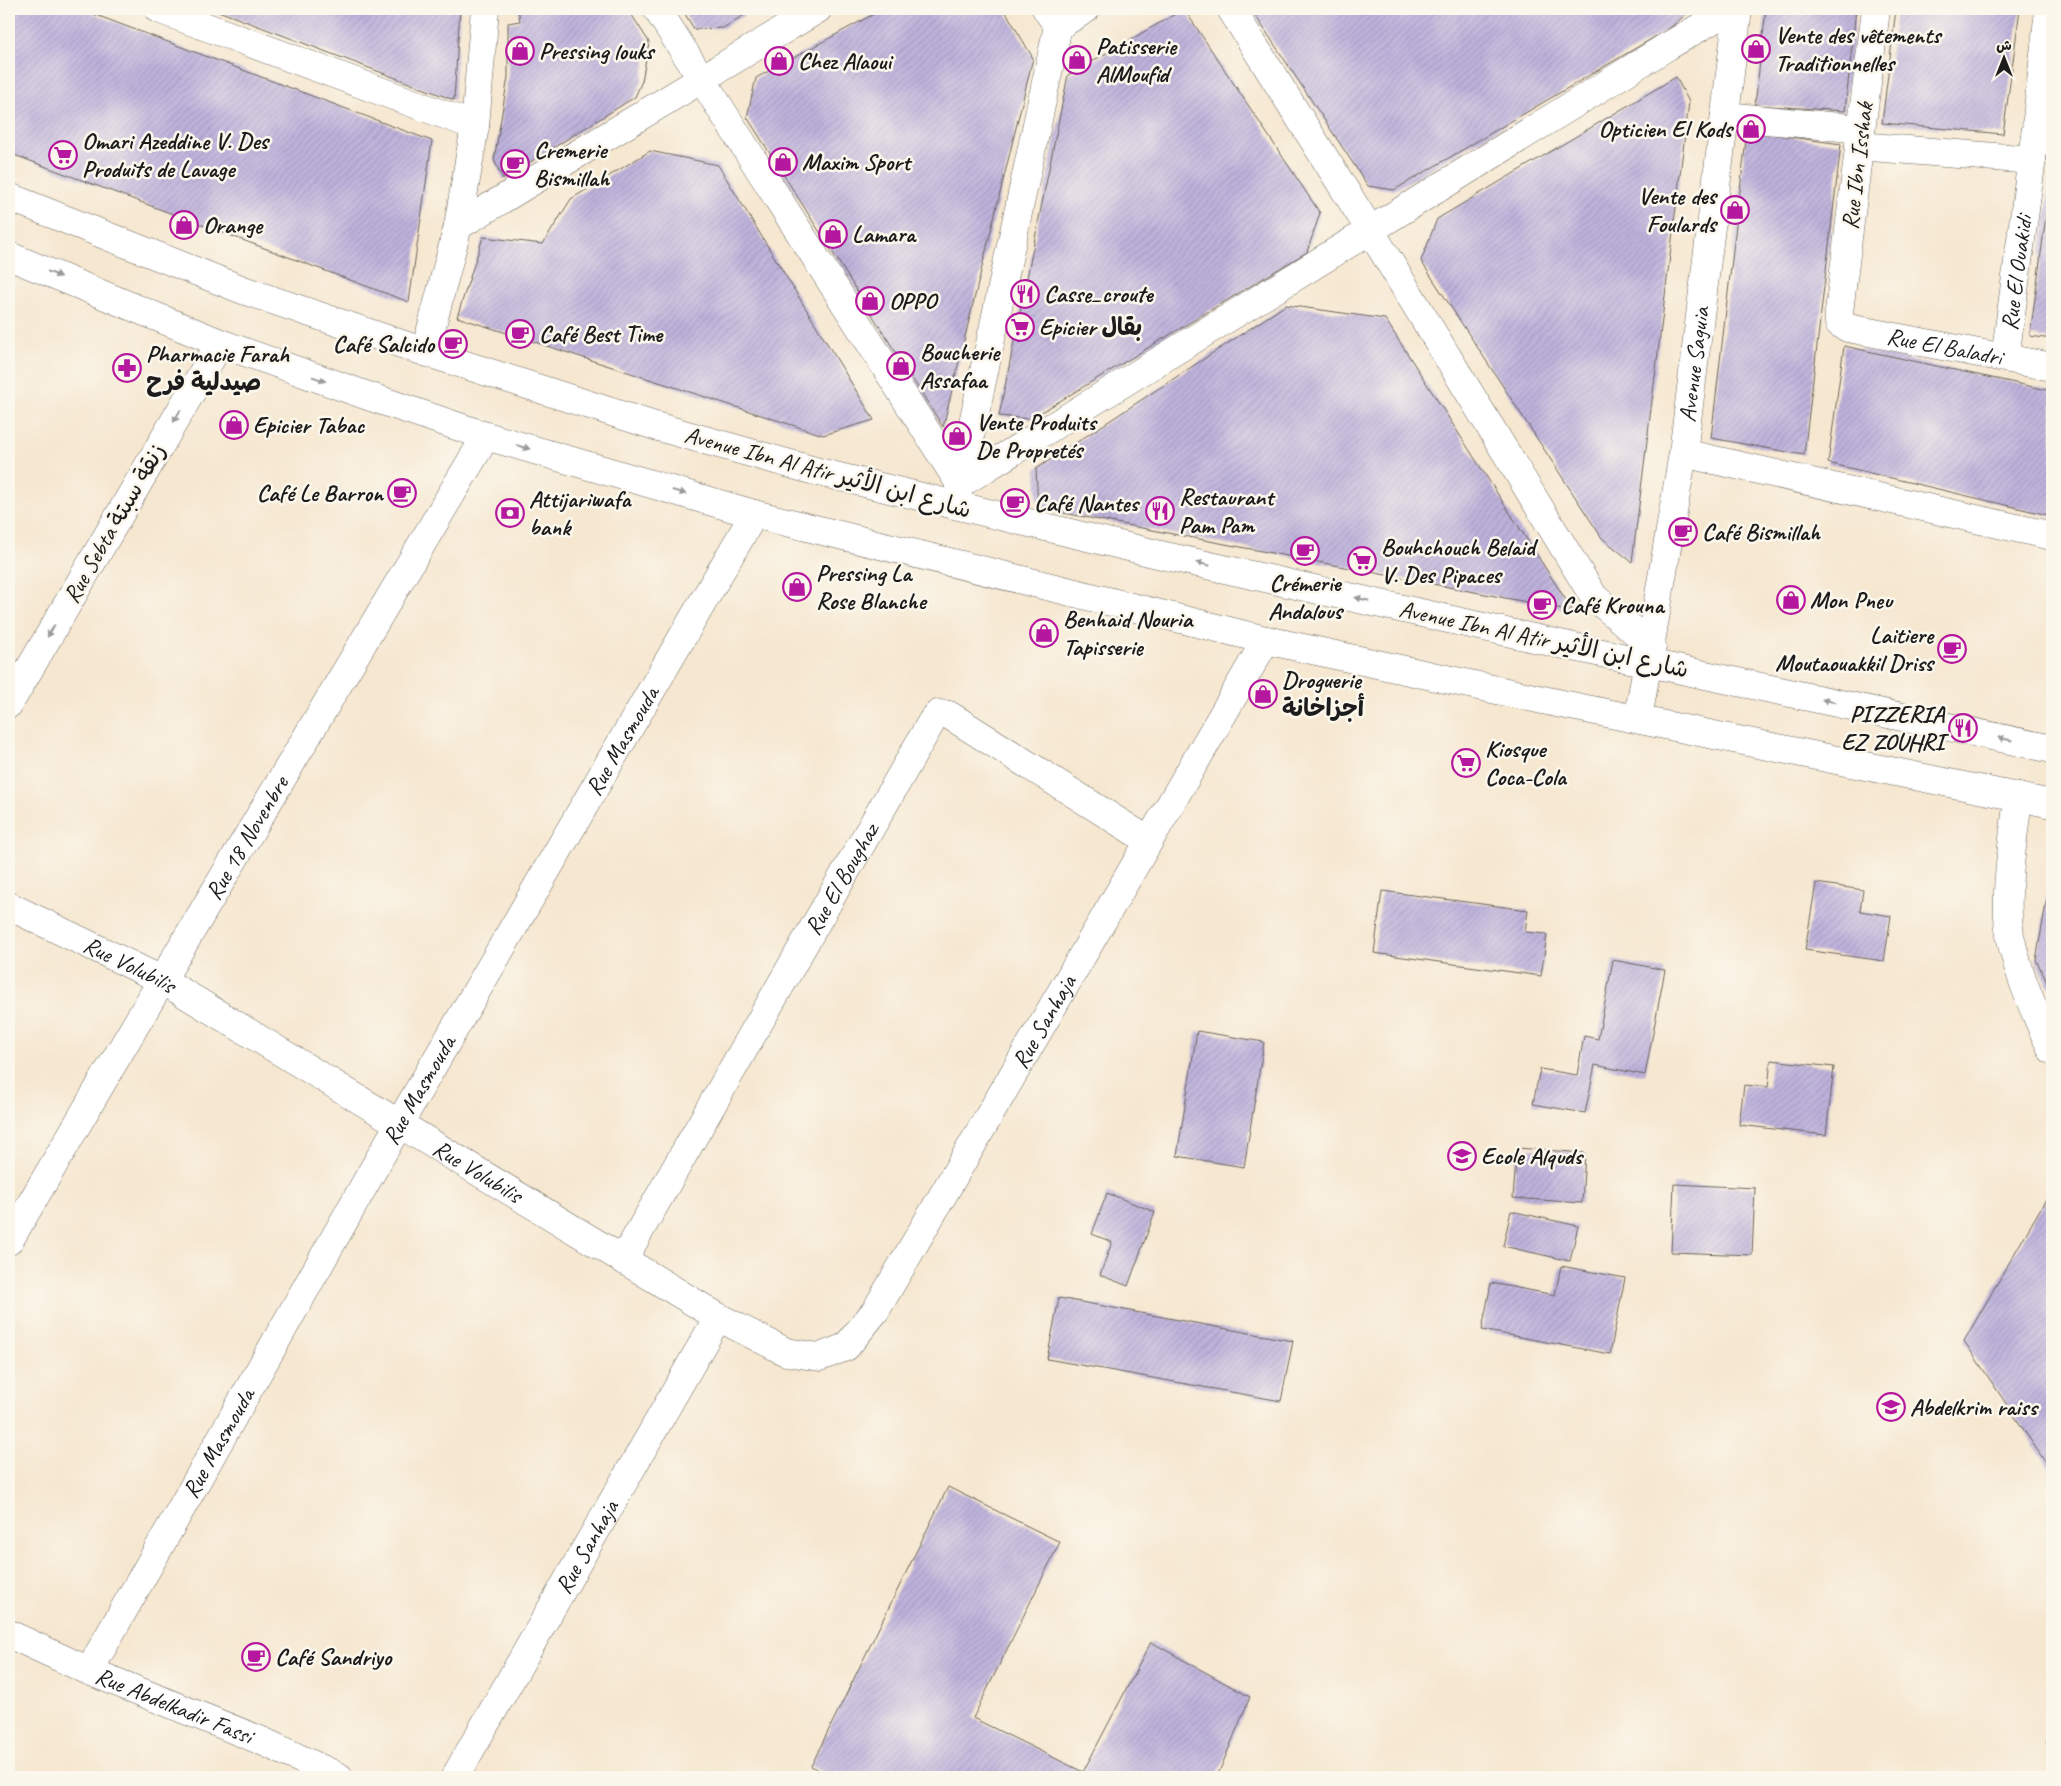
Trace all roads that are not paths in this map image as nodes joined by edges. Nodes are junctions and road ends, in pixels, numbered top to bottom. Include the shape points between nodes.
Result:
1 (485, 9) edge
2 (657, 9) edge
3 (818, 9) edge
4 (1086, 9) edge
5 (1231, 9) edge
6 (1731, 9) edge
7 (1738, 9) edge
8 (1876, 9) edge
9 (2048, 9) edge
10 (174, 12) edge
11 (1052, 17) edge
12 (702, 78) junction
13 (1725, 116) junction
14 (475, 126) junction
15 (1860, 138) junction
16 (2032, 160) junction
17 (9, 197) edge
18 (458, 226) junction
19 (1370, 230) junction
20 (9, 256) edge
21 (1839, 323) joint
22 (220, 343) junction
23 (425, 352) junction
24 (2006, 358) junction
25 (2052, 367) edge
26 (486, 436) junction
27 (1683, 453) junction
28 (958, 495) junction
29 (754, 514) junction
30 (2052, 536) edge
31 (1266, 640) junction
32 (1650, 654) junction
33 (9, 704) edge
34 (1638, 719) junction
35 (2052, 749) edge
36 (2018, 797) junction
37 (2052, 804) edge
38 (1149, 841) junction
39 (9, 906) edge
40 (162, 980) junction
41 (2052, 1050) edge
42 (399, 1124) junction
43 (9, 1241) edge
44 (623, 1260) junction
45 (718, 1317) junction
46 (786, 1352) joint
47 (9, 1634) edge
48 (90, 1671) junction
49 (339, 1777) edge
50 (455, 1777) edge

1 - 14 street
2 - 12 street
3 - 12 street
4 - 11 street
5 - 19 street
6 - 19 street
7 - 13 street, Avenue Saguia
8 - 15 street, Rue Ibn Isshak
9 - 16 street, Rue El Ouakidi
10 - 14 street
11 - 28 street
12 - 18 street
12 - 28 street
13 - 15 street
13 - 27 street, Avenue Saguia
14 - 18 street
15 - 16 street
15 - 21 street, Rue Ibn Isshak
16 - 24 street, Rue El Ouakidi
17 - 23 street, Avenue Ibn Al Atir شارع ابن الأثير via 243,290
18 - 23 street
19 - 28 street
19 - 32 street via 1594,597
20 -> 22 street
21 - 24 street, Rue El Baladri via 1848,328
22 -> 26 street
22 -> 33 street, Rue Sebta زنقة سبتة
23 - 28 street, Avenue Ibn Al Atir شارع ابن الأثير via 655,426 814,471
24 - 25 street, Rue El Baladri
26 -> 29 street
26 - 40 street, Rue 18 Novenbre
27 - 30 street
27 - 32 street, Avenue Saguia
32 -> 28 street, Avenue Ibn Al Atir شارع ابن الأثير via 1157,554
29 - 31 street
29 - 42 street, Rue Masmouda
31 - 34 street
31 - 38 street, Rue Sanhaja
32 - 34 street, Avenue Saguia
35 -> 32 street, Avenue Ibn Al Atir شارع ابن الأثير
34 - 36 street
36 - 37 street
36 - 41 street via 2008,887 2010,933 2020,975
38 - 44 street, Rue El Boughaz via 949,715 938,714
38 - 46 street, Rue Sanhaja via 876,1310 846,1346 820,1357
39 - 40 street, Rue Volubilis
40 - 42 street, Rue Volubilis
40 - 43 street, Rue 18 Novenbre
42 - 44 street, Rue Volubilis
42 - 48 street, Rue Masmouda
44 - 45 street, Rue Volubilis
45 - 46 street, Rue Volubilis
45 - 50 street, Rue Sanhaja
47 - 48 street, Rue Abdelkadir Fassi
48 - 49 street, Rue Abdelkadir Fassi via 262,1741

